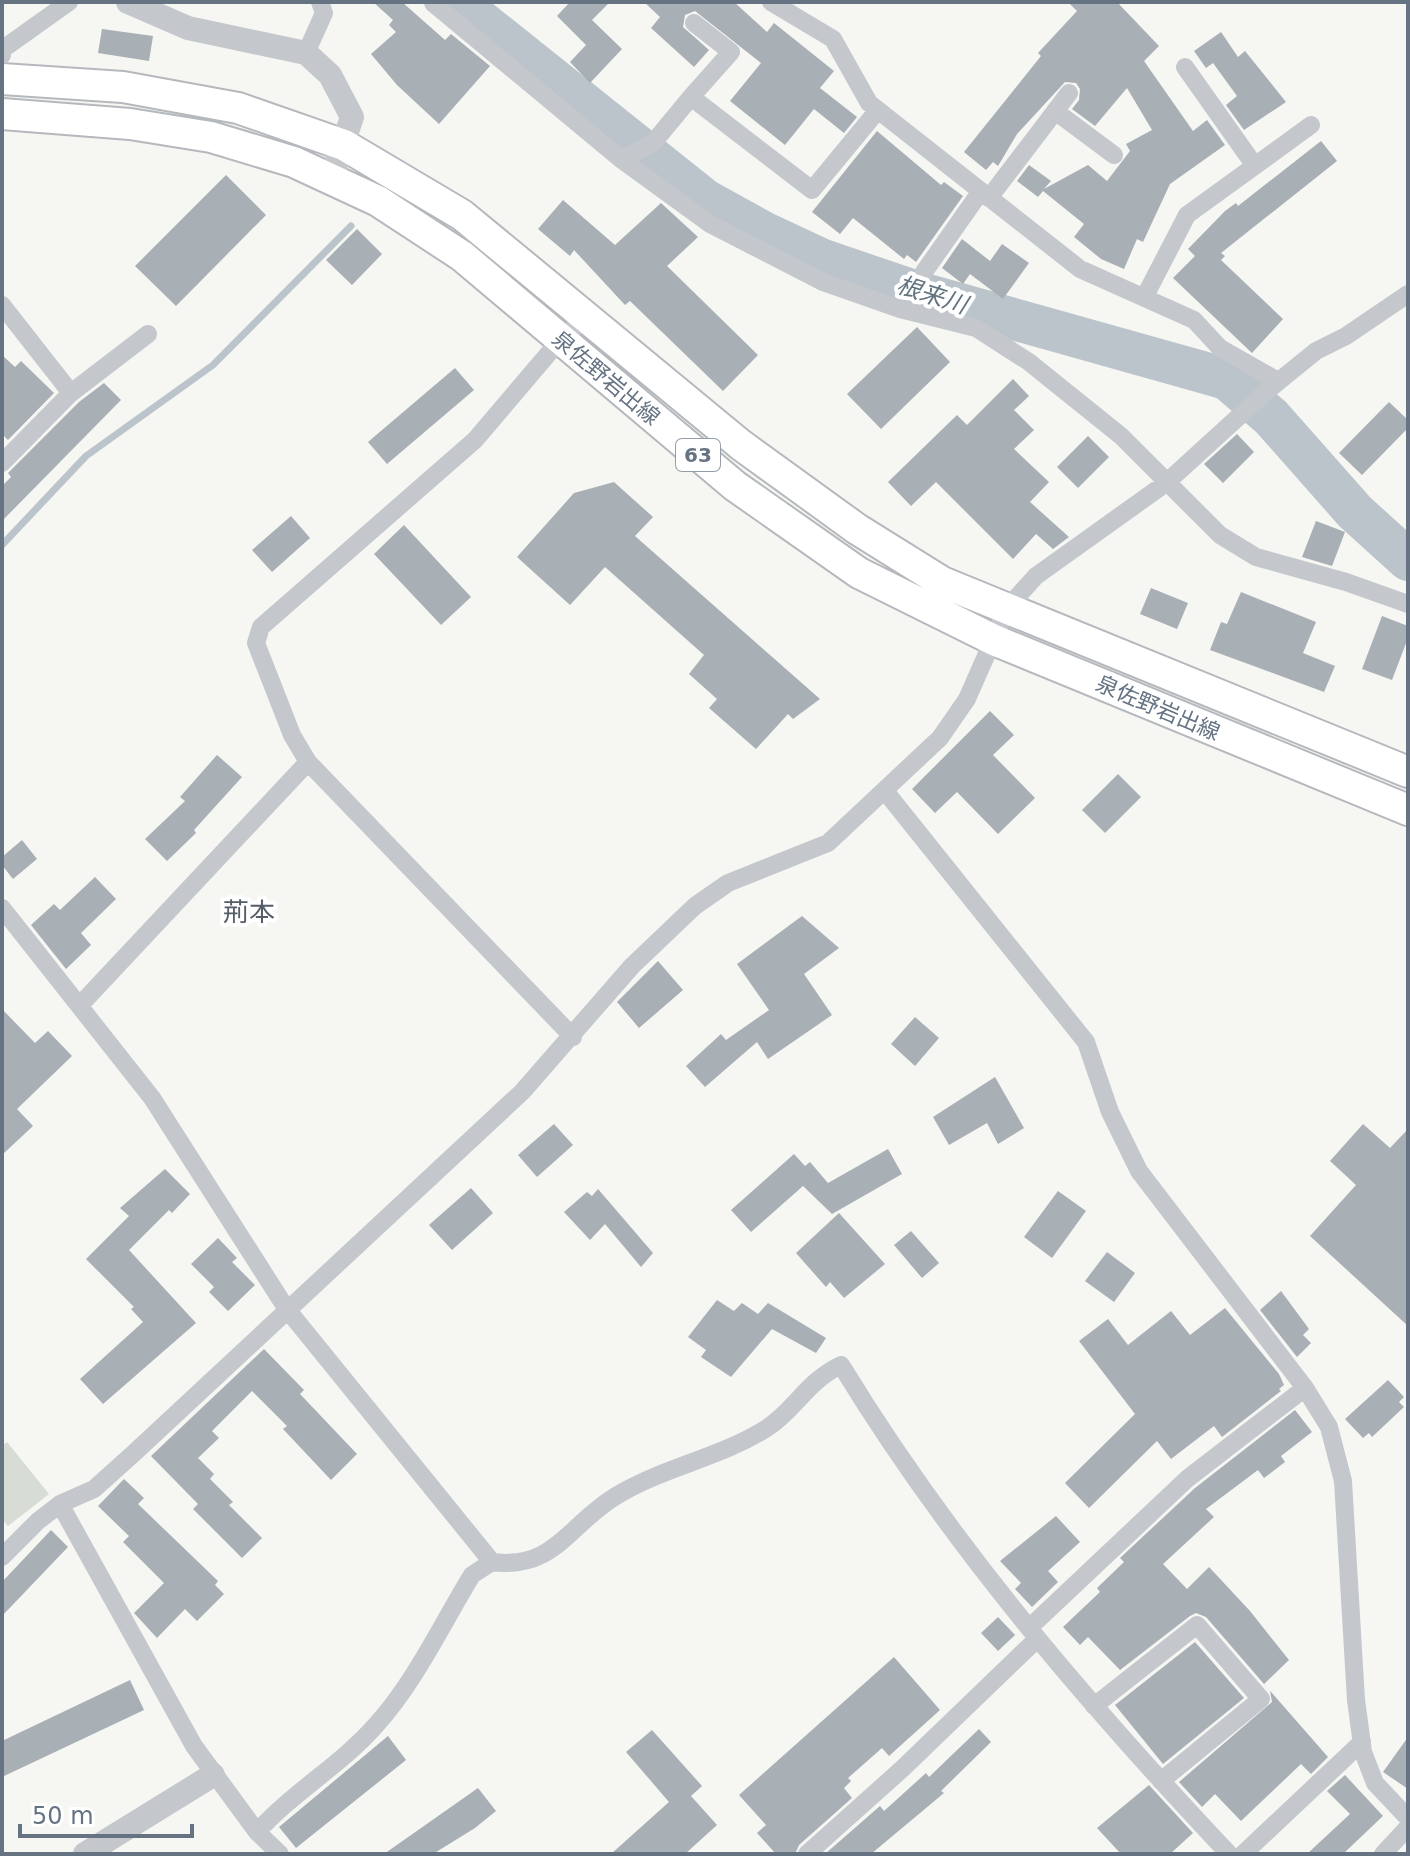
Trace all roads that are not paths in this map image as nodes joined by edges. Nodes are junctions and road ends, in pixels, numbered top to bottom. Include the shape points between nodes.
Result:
1 (69, 2) edge
2 (128, 2) edge
3 (320, 2) edge
4 (433, 2) edge
5 (771, 2) edge
6 (694, 23) dead end
7 (306, 53) junction
8 (2, 55) edge
9 (1185, 67) dead end
10 (2, 79) edge
11 (1069, 93) dead end
12 (691, 97) junction
13 (878, 110) junction
14 (1055, 111) junction
15 (2, 114) edge
16 (1311, 125) dead end
17 (344, 145) junction
18 (1114, 155) dead end
19 (622, 160) junction
20 (1255, 166) junction
21 (331, 179) junction
22 (985, 194) junction
23 (924, 272) dead end
24 (1408, 294) edge
25 (1144, 298) junction
26 (2, 305) edge
27 (587, 317) junction
28 (148, 334) dead end
29 (560, 340) junction
30 (1273, 386) junction
31 (71, 393) junction
32 (2, 463) edge
33 (1166, 483) junction
34 (1408, 604) edge
35 (1007, 608) junction
36 (994, 640) junction
37 (308, 762) junction
38 (1408, 772) edge
39 (885, 791) junction
40 (1408, 810) edge
41 (2, 908) edge
42 (81, 1004) junction
43 (573, 1037) junction
44 (286, 1308) junction
45 (1305, 1388) junction
46 (60, 1504) junction
47 (6, 1543) edge
48 (492, 1562) junction
49 (1033, 1634) junction
50 (1094, 1706) junction
51 (1362, 1742) junction
52 (213, 1775) junction
53 (1161, 1781) junction
54 (1408, 1818) edge
55 (1408, 1827) edge
56 (257, 1832) junction
57 (1221, 1851) edge
58 (85, 1854) edge
59 (280, 1854) edge
60 (807, 1854) edge
61 (1243, 1854) edge
62 (1383, 1854) edge

1 - 8 street via 3,49
2 - 7 street via 188,28
3 - 7 street via 324,13
4 - 19 street
5 - 13 street via 833,39
6 - 12 street via 731,52
7 - 17 street via 330,75 352,117
9 - 20 street
10 - 17 main road, 泉佐野岩出線 / 63 via 123,87 238,108
11 - 14 street
12 - 13 street via 812,190
12 - 19 street via 653,143
13 - 22 street
14 - 18 street
14 - 22 street
15 - 21 main road, 泉佐野岩出線 / 63 via 130,124 211,137
16 - 20 street
17 - 21 street
17 - 27 main road, 泉佐野岩出線 / 63 via 462,215
19 - 33 street via 710,224 823,282 976,328 1029,362 1121,436
20 - 25 street via 1187,215
21 - 29 main road, 泉佐野岩出線 / 63 via 378,201 462,256
22 - 23 street
22 - 25 street via 1080,269
24 - 30 street via 1316,351
25 - 30 street via 1194,320 1220,348
26 - 31 street
27 - 29 street
27 - 35 main road, 泉佐野岩出線 / 63 via 741,445 857,529 942,582
28 - 31 street
29 - 36 main road, 泉佐野岩出線 / 63 via 735,486 859,573
29 - 37 street via 475,440 261,627 256,643
30 - 33 street
31 - 32 street
33 - 34 street via 1220,535 1256,557
33 - 35 street via 1036,576
35 - 36 street
35 - 38 main road, 泉佐野岩出線 / 63
36 - 39 street via 967,699 940,738
36 - 40 main road, 泉佐野岩出線 / 63
37 - 42 street
37 - 43 street
39 - 43 street via 828,843 728,883 695,906 632,966
39 - 45 street via 1086,1042 1110,1112 1139,1171
41 - 42 street
42 - 44 street via 152,1098
43 - 44 street via 522,1092
44 - 46 street via 94,1489
44 - 48 street
45 - 49 street via 1187,1479
45 - 51 street via 1329,1427 1343,1481
46 - 47 street
46 - 52 street
48 - 49 street via 518,1565 545,1555 614,1497 770,1426 818,1377 841,1365 902,1460
48 - 56 street via 472,1575 393,1706
49 - 50 street
49 - 60 street via 902,1769
50 - 53 street
50 - 53 street via 1197,1625 1261,1699
51 - 54 street via 1375,1783
51 - 61 street
52 - 56 street
52 - 58 street
53 - 57 street
55 - 62 street
56 - 59 street

